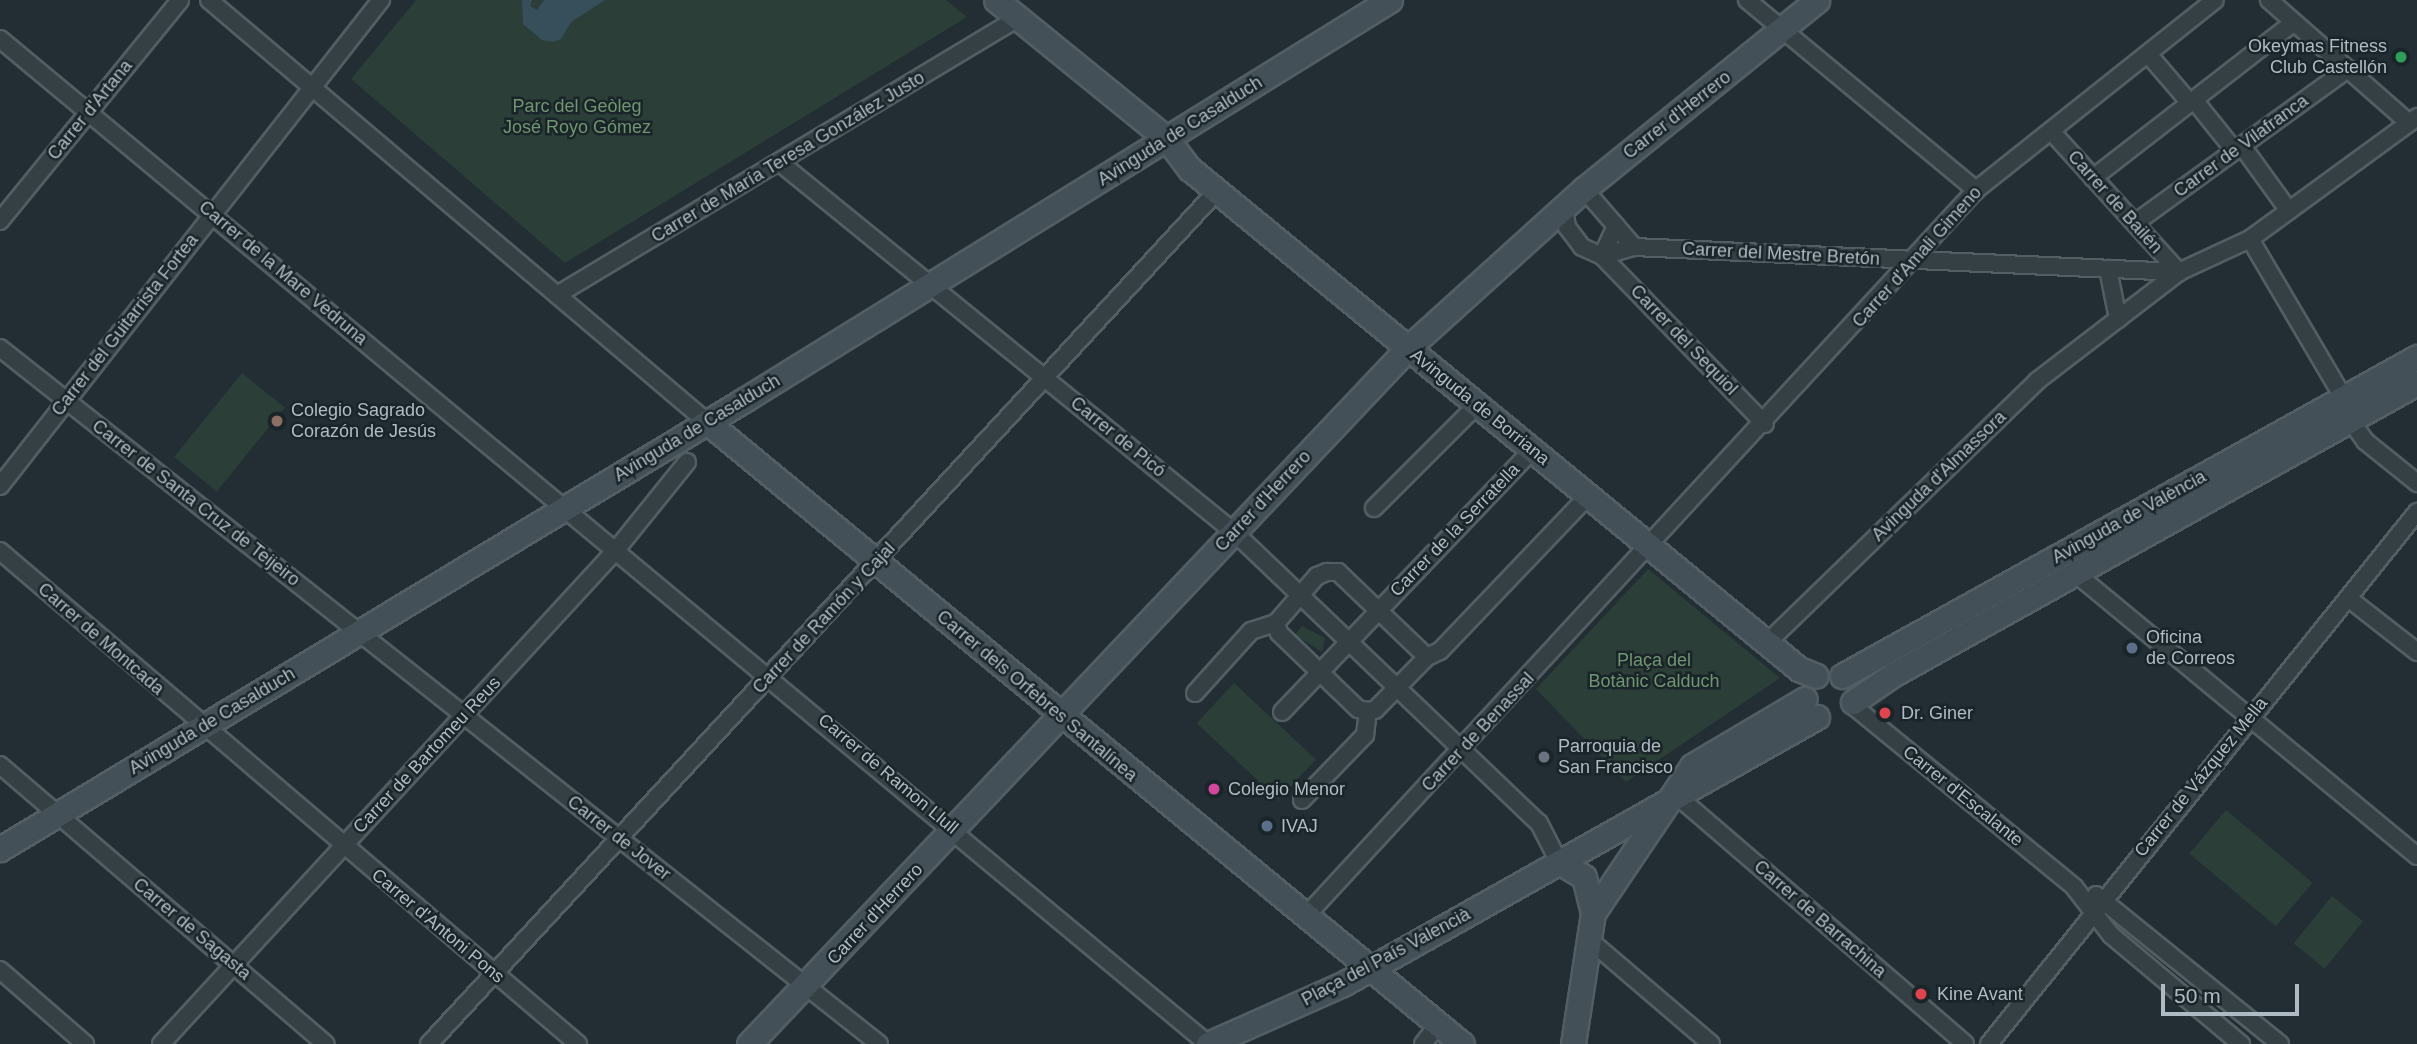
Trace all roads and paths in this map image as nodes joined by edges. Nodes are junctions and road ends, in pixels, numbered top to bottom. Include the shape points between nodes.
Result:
1 (180, 0) edge
2 (209, 0) edge
3 (381, 0) edge
4 (997, 0) edge
5 (1747, 0) edge
6 (1817, 0) edge
7 (2215, 0) edge
8 (2269, 0) edge
9 (1386, 1) edge
10 (1018, 18) junction
11 (2294, 22) junction
12 (1784, 31) junction
13 (0, 39) edge
14 (2148, 54) junction
15 (2348, 69) junction
16 (311, 87) junction
17 (2192, 102) junction
18 (89, 112) junction
19 (2413, 120) edge
20 (2051, 131) junction
21 (1167, 139) junction
22 (2238, 149) junction
23 (779, 162) junction
24 (2093, 178) junction
25 (1584, 188) junction
26 (1976, 190) junction
27 (1217, 191) junction
28 (1564, 206) junction
29 (2289, 211) junction
30 (212, 214) junction
31 (0, 220) edge
32 (2135, 223) junction
33 (1616, 226) junction
34 (2250, 239) junction
35 (1634, 247) junction
36 (1602, 256) junction
37 (1916, 260) junction
38 (2108, 269) junction
39 (2179, 272) junction
40 (931, 285) junction
41 (557, 295) junction
42 (2118, 319) junction
43 (0, 348) edge
44 (1408, 348) junction
45 (2417, 357) edge
46 (1046, 379) junction
47 (2417, 383) edge
48 (2343, 397) junction
49 (66, 401) junction
50 (1477, 405) junction
51 (2350, 420) junction
52 (707, 422) junction
53 (1765, 424) junction
54 (1532, 450) junction
55 (687, 462) dead end
56 (2417, 483) edge
57 (0, 486) edge
58 (1588, 496) junction
59 (566, 507) junction
60 (1374, 508) dead end
61 (2417, 512) edge
62 (1234, 532) junction
63 (1649, 546) junction
64 (616, 550) junction
65 (0, 551) edge
66 (876, 562) junction
67 (2075, 573) junction
68 (1300, 594) junction
69 (2348, 598) junction
70 (1378, 611) junction
71 (1276, 623) junction
72 (359, 632) junction
73 (1349, 642) junction
74 (1767, 643) junction
75 (2417, 652) edge
76 (1427, 657) junction
77 (1320, 672) junction
78 (1842, 676) junction
79 (770, 677) junction
80 (1397, 688) junction
81 (1809, 690) junction
82 (1195, 693) dead end
83 (1852, 704) junction
84 (1368, 711) junction
85 (1282, 712) dead end
86 (464, 715) junction
87 (1061, 716) junction
88 (2248, 719) junction
89 (203, 726) junction
90 (1462, 750) junction
91 (0, 765) edge
92 (1676, 795) junction
93 (1302, 800) dead end
94 (57, 814) junction
95 (955, 829) junction
96 (620, 839) junction
97 (344, 846) junction
98 (0, 849) edge
99 (2417, 856) edge
100 (1559, 862) junction
101 (2074, 887) junction
102 (2103, 897) junction
103 (1593, 913) junction
104 (2096, 916) junction
105 (1305, 917) junction
106 (1587, 938) junction
107 (234, 965) junction
108 (1368, 969) junction
109 (0, 970) edge
110 (495, 973) junction
111 (807, 987) junction
112 (1438, 1025) junction
113 (85, 1044) edge
114 (161, 1044) edge
115 (326, 1044) edge
116 (429, 1044) edge
117 (578, 1044) edge
118 (749, 1044) edge
119 (879, 1044) edge
120 (1208, 1044) edge
121 (1423, 1044) edge
122 (1462, 1044) edge
123 (1573, 1044) edge
124 (1712, 1044) edge
125 (1965, 1044) edge
126 (1989, 1044) edge
127 (2241, 1044) edge
128 (2280, 1044) edge

1 - 18 street, Carrer d'Artana
2 - 16 street
3 - 16 street, Carrer del Guitarrista Fortea
4 - 10 main road, Avinguda de Borriana
5 - 12 street
6 - 12 main road, Carrer d'Herrero
7 - 14 street, Carrer d'Amali Gimeno
8 - 11 street
9 - 21 main road, Avinguda de Casalduch
10 - 21 main road, Avinguda de Borriana
10 - 23 street, Carrer de María Teresa González Justo
11 - 15 street
11 - 17 street
12 - 25 main road, Carrer d'Herrero
12 - 26 street
13 - 18 street, Carrer de la Mare Vedruna
14 - 17 street
14 - 20 street, Carrer d'Amali Gimeno
15 - 19 street
15 - 22 street, Carrer de Vilafranca
16 - 30 street, Carrer del Guitarrista Fortea
16 - 41 street
17 - 22 street
17 - 24 street
18 - 30 street, Carrer de la Mare Vedruna
18 - 31 street, Carrer d'Artana
19 - 29 street, Avinguda d'Almassora
20 - 24 street, Carrer de Bailén
20 - 26 street, Carrer d'Amali Gimeno
21 - 27 main road, Avinguda de Borriana via 1190,169
21 - 40 main road, Avinguda de Casalduch
22 - 29 street
22 - 32 street, Carrer de Vilafranca
23 - 40 street, Carrer de Picó
23 - 41 street, Carrer de María Teresa González Justo
24 - 32 street, Carrer de Bailén
25 - 28 main road, Carrer d'Herrero
25 - 33 street
26 - 37 street, Carrer d'Amali Gimeno
27 - 44 main road, Avinguda de Borriana
27 - 46 street, Carrer de Ramón y Cajal
28 - 36 street via 1567,227 1582,247
28 - 44 main road, Carrer d'Herrero
29 - 34 street, Avinguda d'Almassora
30 - 49 street, Carrer del Guitarrista Fortea
30 - 59 street, Carrer de la Mare Vedruna
32 - 39 street, Carrer de Bailén
33 - 35 street
33 - 36 street
34 - 39 street, Avinguda d'Almassora
34 - 48 street
35 - 36 street, Carrer del Mestre Bretón
35 - 37 street, Carrer del Mestre Bretón
36 - 53 street, Carrer del Sequiol
37 - 38 street, Carrer del Mestre Bretón
37 - 53 street, Carrer d'Amali Gimeno
38 - 39 street, Carrer del Mestre Bretón
38 - 42 street
39 - 42 street, Avinguda d'Almassora
40 - 46 street, Carrer de Picó
40 - 52 main road, Avinguda de Casalduch
41 - 52 street
42 - 74 street, Avinguda d'Almassora via 2037,381
43 - 49 street, Carrer de Santa Cruz de Teijeiro
44 - 50 main road, Avinguda de Borriana
44 - 62 main road, Carrer d'Herrero
45 - 48 main road, Avinguda de València
46 - 62 street, Carrer de Picó
46 - 66 street, Carrer de Ramón y Cajal
47 - 51 main road, Avinguda de València
48 - 78 main road, Avinguda de València
49 - 57 street, Carrer del Guitarrista Fortea
49 - 72 street, Carrer de Santa Cruz de Teijeiro
50 - 54 main road, Avinguda de Borriana
50 - 60 street
51 - 56 street via 2365,441
51 - 67 main road, Avinguda de València
52 - 59 main road, Avinguda de Casalduch
52 - 66 main road, Carrer dels Orfebres Santalínea
53 - 63 street, Carrer d'Amali Gimeno
54 - 58 main road, Avinguda de Borriana
54 - 70 street, Carrer de la Serratella
55 - 64 street, Carrer de Bartomeu Reus
58 - 63 main road, Avinguda de Borriana
58 - 76 street via 1440,651
59 - 64 street, Carrer de Ramon Llull
59 - 72 main road, Avinguda de Casalduch
61 - 69 street, Carrer de Vázquez Mella
62 - 68 street, Carrer de Picó
62 - 87 main road, Carrer d'Herrero
63 - 74 main road, Avinguda de Borriana
63 - 90 street, Carrer de Benassal
64 - 79 street, Carrer de Ramon Llull
64 - 86 street, Carrer de Bartomeu Reus
65 - 89 street, Carrer de Montcada
66 - 79 street, Carrer de Ramón y Cajal
66 - 87 main road, Carrer dels Orfebres Santalínea
67 - 83 main road, Avinguda de València
67 - 88 street
68 - 70 street via 1317,576 1338,572
68 - 71 street
68 - 73 street, Carrer de Picó
69 - 75 street
69 - 88 street, Carrer de Vázquez Mella
70 - 73 street, Carrer de la Serratella
70 - 76 street
71 - 77 street via 1279,634
71 - 82 street via 1251,631
72 - 86 street, Carrer de Jover
72 - 89 main road, Avinguda de Casalduch
73 - 77 street, Carrer de la Serratella
73 - 80 street, Carrer de Picó
74 - 81 main road, Avinguda de Borriana
76 - 80 street
77 - 84 street via 1358,709
77 - 85 street, Carrer de la Serratella
78 - 81 main road via 1829,673
78 - 83 main road via 1852,687
79 - 95 street, Carrer de Ramon Llull
79 - 96 street, Carrer de Ramón y Cajal
80 - 84 street via 1375,710
80 - 90 street, Carrer de Picó
81 - 83 main road via 1830,720 1843,716
81 - 92 main road
83 - 101 street, Carrer d'Escalante
84 - 93 street via 1365,735
86 - 96 street, Carrer de Jover
86 - 97 street, Carrer de Bartomeu Reus
87 - 95 main road, Carrer d'Herrero
87 - 105 main road, Carrer dels Orfebres Santalínea
88 - 99 street
88 - 102 street, Carrer de Vázquez Mella
89 - 94 main road, Avinguda de Casalduch
89 - 97 street, Carrer d'Antoni Pons
90 - 100 street, Carrer de Picó via 1539,823
90 - 105 street, Carrer de Benassal
91 - 94 street, Carrer de Sagasta
92 - 100 main road
92 - 103 main road
92 - 125 street, Carrer de Barrachina
94 - 98 main road, Avinguda de Casalduch
94 - 107 street, Carrer de Sagasta
95 - 111 main road, Carrer d'Herrero
95 - 120 street, Carrer de Ramon Llull
96 - 110 street, Carrer de Ramón y Cajal
96 - 111 street, Carrer de Jover
97 - 107 street, Carrer de Bartomeu Reus
97 - 110 street, Carrer d'Antoni Pons
100 - 103 main road via 1584,877
100 - 108 main road, Plaça del País Valencià
101 - 102 street, Carrer d'Escalante
101 - 104 street, Carrer d'Escalante
102 - 104 street, Carrer de Vázquez Mella
102 - 128 street
103 - 106 main road
104 - 126 street, Carrer de Vázquez Mella
104 - 127 street, Carrer d'Escalante via 2110,935
105 - 108 main road, Carrer dels Orfebres Santalínea
106 - 123 main road
106 - 124 street
107 - 114 street, Carrer de Bartomeu Reus
107 - 115 street, Carrer de Sagasta
108 - 112 main road, Carrer dels Orfebres Santalínea
108 - 120 main road, Plaça del País Valencià
109 - 113 street
110 - 116 street, Carrer de Ramón y Cajal
110 - 117 street, Carrer d'Antoni Pons
111 - 118 main road, Carrer d'Herrero
111 - 119 street, Carrer de Jover
112 - 121 street
112 - 122 main road, Carrer dels Orfebres Santalínea

